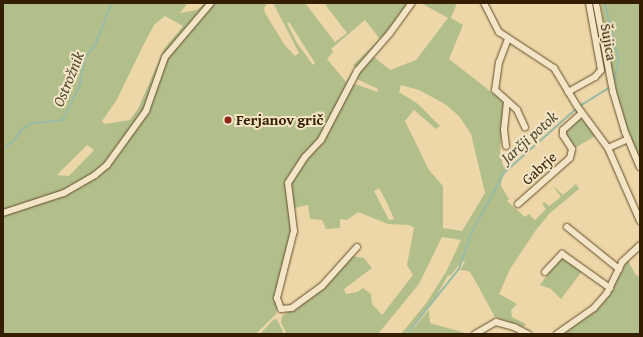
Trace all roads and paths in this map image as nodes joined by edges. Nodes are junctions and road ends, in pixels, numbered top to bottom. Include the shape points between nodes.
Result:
1 (211, 3) edge
2 (412, 3) edge
3 (484, 3) edge
4 (589, 3) edge
5 (596, 3) edge
6 (508, 39) junction
7 (568, 92) junction
8 (507, 102) junction
9 (579, 109) junction
10 (525, 127) dead end
11 (628, 139) junction
12 (506, 146) dead end
13 (608, 148) junction
14 (640, 166) edge
15 (518, 204) dead end
16 (3, 213) edge
17 (640, 221) edge
18 (567, 227) dead end
19 (640, 245) edge
20 (357, 247) dead end
21 (619, 269) junction
22 (545, 272) dead end
23 (610, 288) junction
24 (475, 334) edge
25 (528, 334) edge
26 (557, 334) edge

1 - 16 street via 165,57 152,99 144,115 107,165 64,193
2 - 20 street via 357,71 321,140 305,157 288,183 294,231 277,298 281,309 292,308 322,286
3 - 6 street via 494,24
4 - 7 street, Šujica via 601,70 595,77
5 - 11 street, Šujica via 612,92
6 - 7 street via 545,60 554,68
6 - 8 street via 494,81 496,93
7 - 9 street
8 - 10 street via 517,110
8 - 12 street via 504,130
9 - 13 street
9 - 15 street, Gabrje via 563,130 563,135 572,148 570,158
11 - 13 street
11 - 14 street
13 - 17 street
18 - 21 street
19 - 21 street via 627,256
21 - 23 street
22 - 23 street via 562,254
23 - 26 street via 594,308
24 - 25 street via 496,322 514,326

